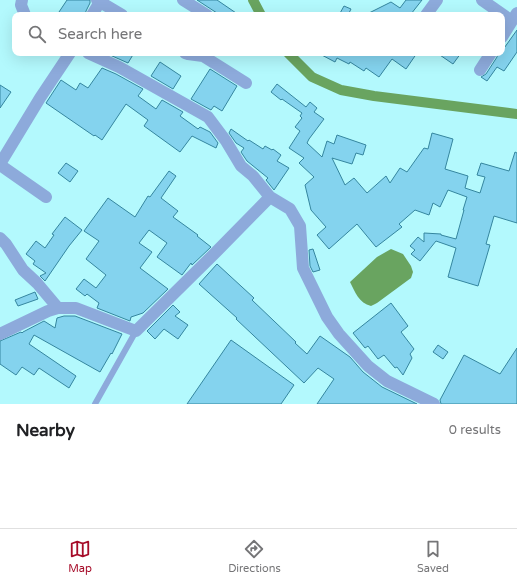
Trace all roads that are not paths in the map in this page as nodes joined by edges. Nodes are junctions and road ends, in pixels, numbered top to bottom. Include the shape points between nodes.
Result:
1 (22, 0) edge
2 (99, 0) edge
3 (183, 0) edge
4 (437, 0) edge
5 (482, 0) edge
6 (24, 12) edge
7 (93, 12) edge
8 (117, 12) edge
9 (204, 12) edge
10 (428, 12) edge
11 (515, 17) edge
12 (505, 32) edge
13 (68, 56) edge
14 (94, 56) edge
15 (203, 56) edge
16 (490, 56) edge
17 (480, 70) dead end
18 (246, 82) dead end
19 (0, 165) edge
20 (46, 197) dead end
21 (270, 197) junction
22 (0, 238) edge
23 (58, 308) junction
24 (136, 331) junction
25 (0, 334) edge
26 (95, 404) edge
27 (434, 404) edge

1 - 6 street
2 - 7 street
2 - 8 street
3 - 9 street
4 - 10 street
5 - 11 street
11 - 12 street
13 - 19 street
14 - 21 street via 208,117 241,166
15 - 18 street
16 - 17 street
19 - 20 street
21 - 24 street
21 - 27 street via 290,209 300,226 303,268 327,317 339,334 368,366 387,381
22 - 23 street via 23,270
23 - 24 street via 76,308
23 - 25 street
24 - 26 lane

